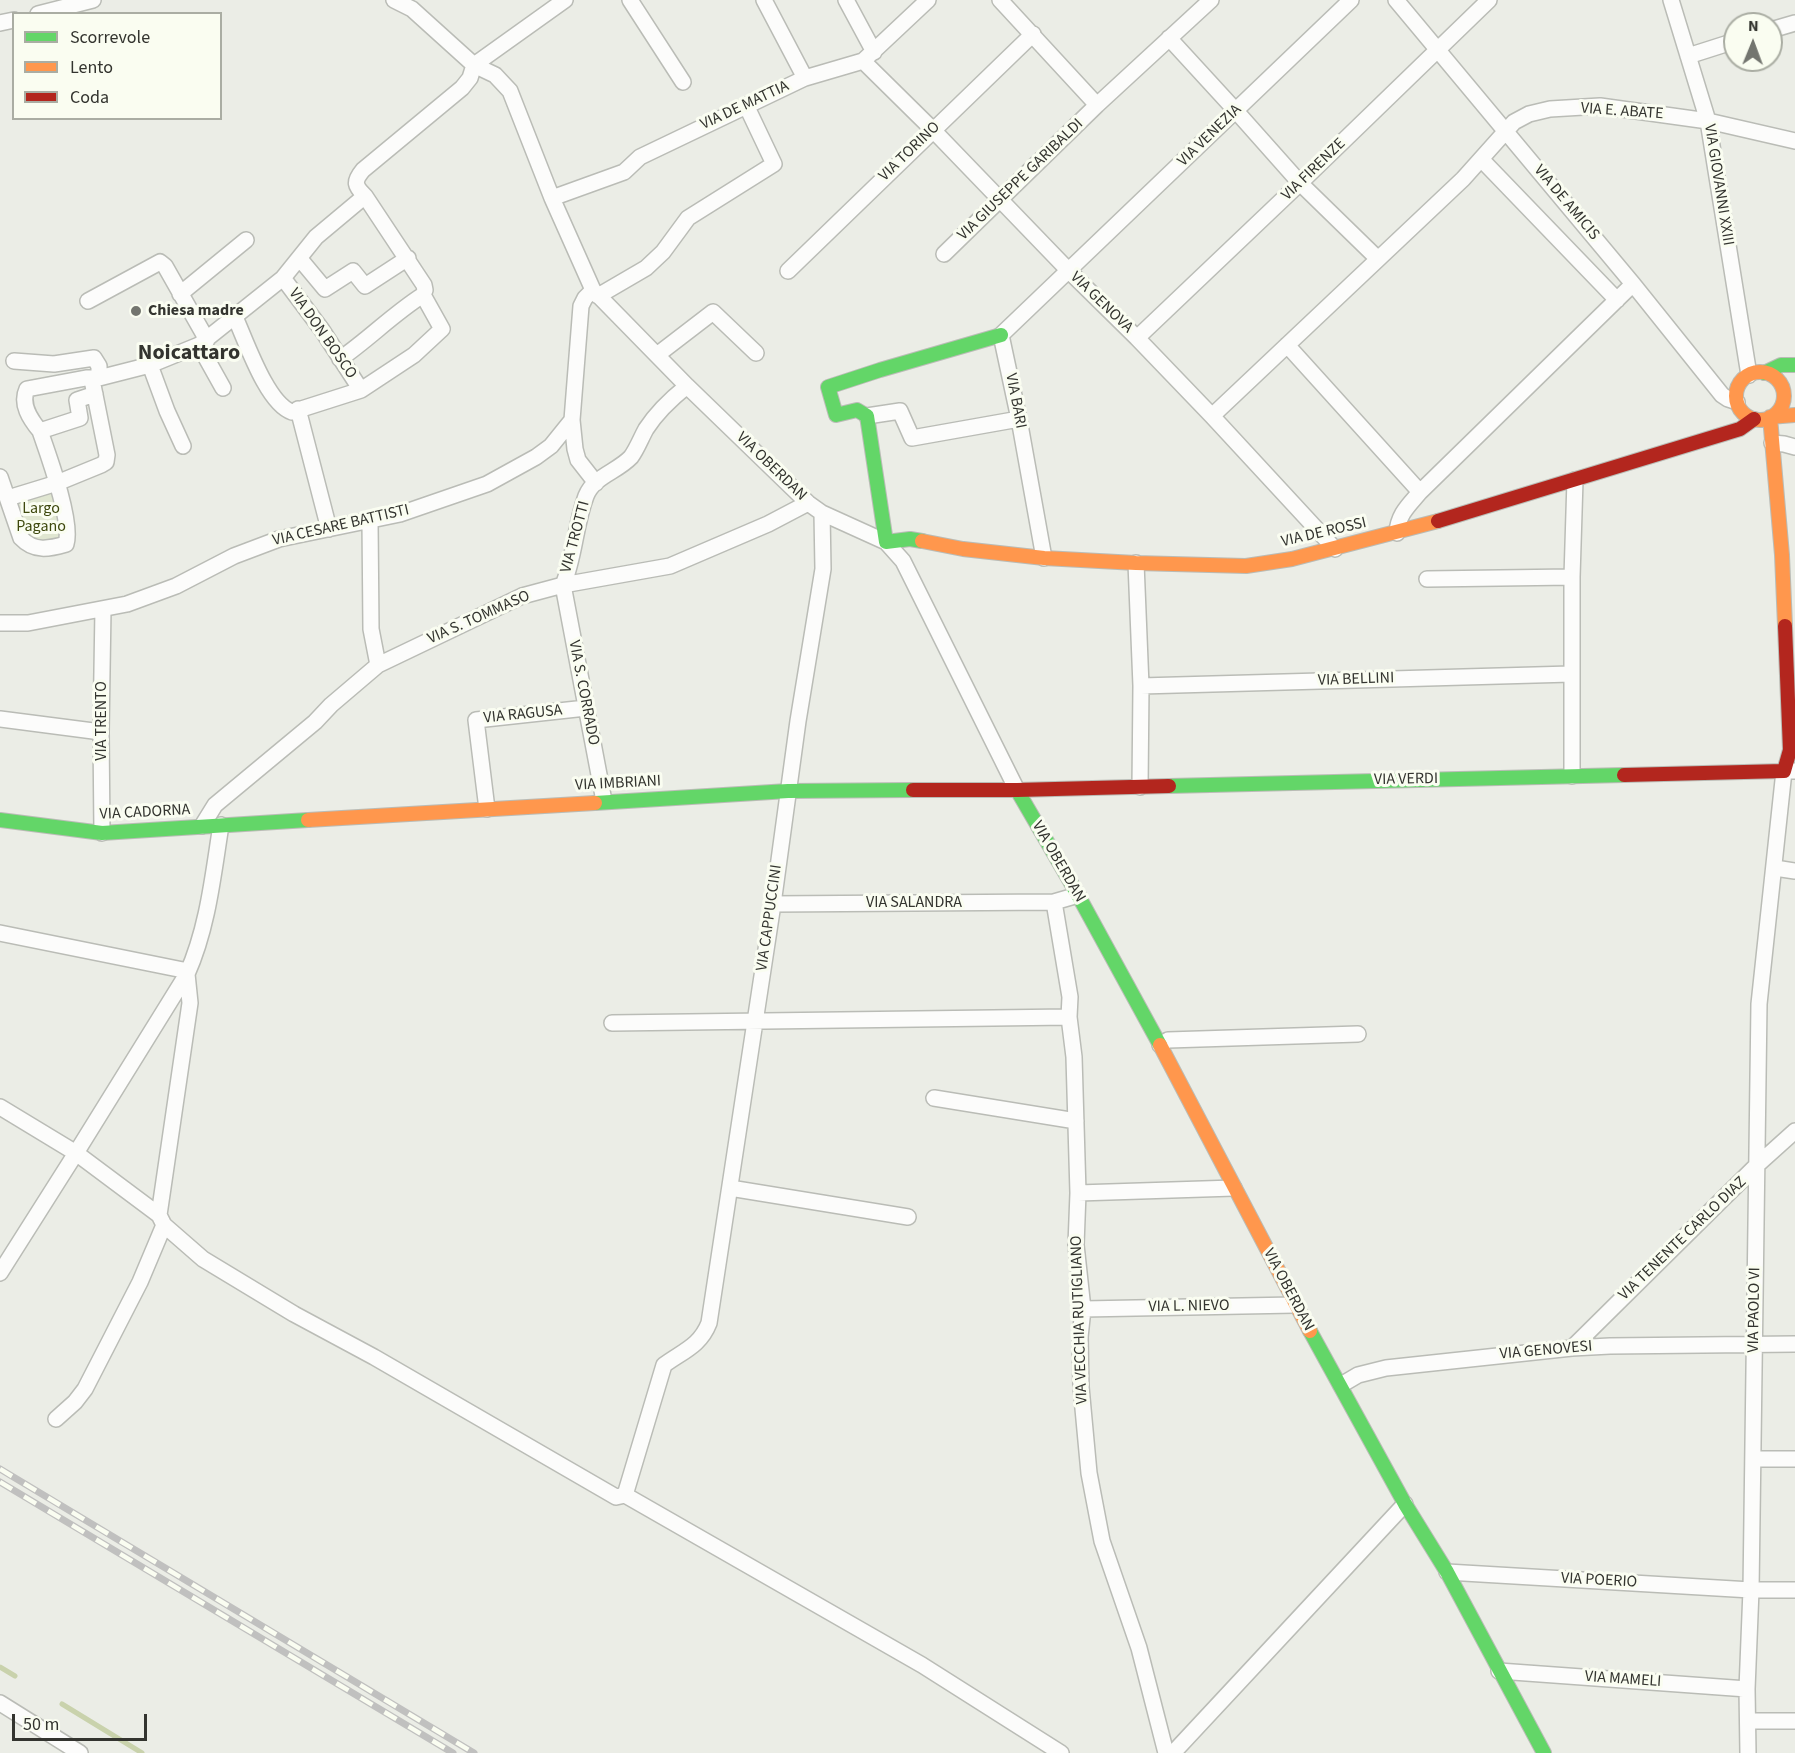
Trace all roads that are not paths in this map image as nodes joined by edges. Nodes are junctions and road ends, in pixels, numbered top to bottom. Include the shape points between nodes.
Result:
1 (93, 0) edge
2 (394, 0) edge
3 (564, 0) edge
4 (630, 0) edge
5 (764, 0) edge
6 (846, 0) edge
7 (926, 0) edge
8 (1000, 0) edge
9 (1211, 0) edge
10 (1351, 0) edge
11 (1396, 0) edge
12 (1489, 0) edge
13 (1671, 0) edge
14 (46, 12) edge
15 (1033, 34) junction
16 (1169, 38) junction
17 (1723, 45) edge
18 (1437, 50) junction
19 (868, 56) junction
20 (1688, 56) junction
21 (474, 65) junction
22 (805, 78) junction
23 (682, 82) dead end
24 (746, 105) junction
25 (1097, 105) junction
26 (1236, 111) junction
27 (1708, 121) junction
28 (933, 130) junction
29 (1506, 131) junction
30 (1795, 141) edge
31 (1482, 160) junction
32 (1300, 183) junction
33 (365, 196) junction
34 (552, 198) junction
35 (999, 201) junction
36 (246, 240) dead end
37 (944, 254) dead end
38 (408, 258) junction
39 (300, 259) junction
40 (1378, 259) junction
41 (1068, 271) junction
42 (788, 272) dead end
43 (283, 278) junction
44 (1633, 284) junction
45 (595, 293) junction
46 (180, 294) junction
47 (423, 295) junction
48 (1617, 300) junction
49 (88, 302) dead end
50 (235, 317) junction
51 (1002, 335) junction
52 (1137, 338) junction
53 (203, 343) junction
54 (1287, 345) junction
55 (756, 353) dead end
56 (657, 355) junction
57 (340, 358) junction
58 (14, 361) dead end
59 (150, 365) junction
60 (1795, 365) edge
61 (1757, 374) junction
62 (95, 378) junction
63 (687, 386) junction
64 (223, 388) dead end
65 (361, 390) junction
66 (95, 394) junction
67 (1737, 402) junction
68 (295, 410) junction
69 (1795, 415) edge
70 (867, 416) junction
71 (1212, 416) junction
72 (1770, 417) junction
73 (1019, 419) junction
74 (1754, 419) junction
75 (572, 420) junction
76 (40, 431) junction
77 (1772, 443) junction
78 (183, 446) dead end
79 (1795, 447) edge
80 (0, 477) edge
81 (1575, 480) junction
82 (57, 483) junction
83 (596, 483) junction
84 (1420, 492) junction
85 (8, 498) junction
86 (808, 503) junction
87 (822, 513) junction
88 (370, 521) junction
89 (329, 530) junction
90 (1397, 532) junction
91 (886, 542) junction
92 (1335, 549) junction
93 (1044, 558) junction
94 (1136, 563) junction
95 (1572, 578) junction
96 (1428, 579) dead end
97 (563, 585) junction
98 (103, 609) junction
99 (0, 623) edge
100 (378, 665) junction
101 (1571, 674) junction
102 (1141, 686) junction
103 (586, 708) junction
104 (0, 719) edge
105 (101, 732) junction
106 (1790, 771) edge
107 (1572, 776) junction
108 (1140, 787) junction
109 (1017, 789) junction
110 (788, 792) junction
111 (604, 801) junction
112 (487, 809) junction
113 (0, 820) edge
114 (221, 825) junction
115 (202, 826) junction
116 (102, 833) junction
117 (1774, 868) junction
118 (1795, 871) edge
119 (1078, 895) junction
120 (1054, 902) junction
121 (773, 904) junction
122 (0, 933) edge
123 (187, 972) junction
124 (1069, 1017) junction
125 (755, 1020) junction
126 (612, 1023) dead end
127 (1358, 1034) dead end
128 (1160, 1045) junction
129 (934, 1098) dead end
130 (0, 1107) edge
131 (1076, 1121) junction
132 (1795, 1131) edge
133 (76, 1153) junction
134 (1756, 1166) junction
135 (730, 1188) junction
136 (1234, 1188) junction
137 (1078, 1193) junction
138 (908, 1217) dead end
139 (162, 1220) junction
140 (0, 1273) edge
141 (1295, 1305) junction
142 (1083, 1310) junction
143 (1755, 1344) junction
144 (1795, 1344) edge
145 (1572, 1348) junction
146 (1341, 1385) junction
147 (56, 1419) dead end
148 (1753, 1459) junction
149 (1795, 1459) edge
150 (625, 1495) junction
151 (1405, 1504) junction
152 (1447, 1572) junction
153 (1751, 1590) junction
154 (1795, 1590) edge
155 (1499, 1671) junction
156 (1747, 1689) junction
157 (0, 1703) edge
158 (1749, 1720) junction
159 (1795, 1721) edge
160 (80, 1753) edge
161 (1060, 1753) edge
162 (1166, 1753) edge
163 (1173, 1753) edge
164 (1544, 1753) edge
165 (1748, 1753) edge

1 - 14 street
2 - 21 street, VIA OBERDAN via 412,9
3 - 21 street
4 - 23 street
5 - 22 street
6 - 19 street, VIA GENOVA
7 - 19 street, VIA DE MATTIA
8 - 15 street
9 - 16 street, VIA GIUSEPPE GARIBALDI
10 - 26 street, VIA VENEZIA
11 - 18 street, VIA DE AMICIS
12 - 18 street, VIA FIRENZE
13 - 20 street, VIA GIOVANNI XXIII
15 - 25 street
15 - 28 street, VIA TORINO
16 - 25 street, VIA GIUSEPPE GARIBALDI
16 - 26 street
17 - 20 street
18 - 29 street, VIA DE AMICIS
18 - 32 street, VIA FIRENZE
19 - 22 street, VIA DE MATTIA
19 - 28 street, VIA GENOVA
20 - 27 street, VIA GIOVANNI XXIII
21 - 33 street via 462,88 357,177 356,184
21 - 34 street, VIA OBERDAN via 495,75 510,91
22 - 24 street, VIA DE MATTIA
24 - 34 street, VIA DE MATTIA via 640,157 624,172
24 - 45 street via 774,164 688,218 646,268
25 - 35 street, VIA GIUSEPPE GARIBALDI
26 - 32 street
26 - 41 street, VIA VENEZIA
27 - 29 street, VIA E. ABATE via 1600,106 1529,114
27 - 30 street, VIA E. ABATE
27 - 61 street, VIA GIOVANNI XXIII
28 - 35 street, VIA GENOVA
28 - 42 street, VIA TORINO
29 - 31 street, VIA E. ABATE
29 - 44 street, VIA DE AMICIS
31 - 40 street, VIA E. ABATE
31 - 48 street
32 - 40 street
32 - 52 street, VIA FIRENZE
33 - 38 street
33 - 39 street via 316,237
34 - 45 street, VIA OBERDAN
35 - 37 street, VIA GIUSEPPE GARIBALDI
35 - 41 street, VIA GENOVA
36 - 46 street
38 - 39 street via 364,286 353,271 325,289
38 - 47 street via 424,285
39 - 43 street
40 - 54 street, VIA E. ABATE
41 - 51 street
41 - 52 street, VIA GENOVA
43 - 50 street
43 - 57 street, VIA DON BOSCO
44 - 48 street
44 - 67 street, VIA DE AMICIS via 1722,395
45 - 56 street, VIA OBERDAN
45 - 75 street via 585,298 581,306
46 - 49 street via 160,262
46 - 53 street
47 - 57 street
47 - 65 street via 442,329 414,355
48 - 84 street
50 - 53 street
50 - 68 street via 268,391 285,410
51 - 70 street via 828,387 836,415 857,410
51 - 73 street, VIA BARI
52 - 71 street, VIA GENOVA
53 - 59 street
53 - 64 street
54 - 71 street, VIA E. ABATE
54 - 84 street
55 - 56 street via 713,312
56 - 63 street, VIA OBERDAN
57 - 65 street, VIA DON BOSCO
58 - 62 street via 54,364 94,358 99,366
59 - 62 street
59 - 78 street
60 - 61 street via 1781,365
61 - 67 street via 1742,379
61 - 72 street via 1777,380 1784,393 1781,407
62 - 66 street
62 - 76 street via 27,389 27,412
63 - 83 street, VIA TROTTI via 656,415 632,455
63 - 86 street, VIA OBERDAN
65 - 68 street
66 - 76 street via 77,400 80,418
66 - 82 street via 106,462
67 - 74 street via 1740,410
68 - 89 street
69 - 72 street
70 - 73 street via 900,411 912,438
70 - 91 street
71 - 92 street, VIA GENOVA
72 - 74 street
72 - 77 street
73 - 93 street, VIA BARI
74 - 81 street, VIA DE ROSSI via 1740,429
75 - 83 street via 578,460
75 - 88 street, VIA CESARE BATTISTI via 551,446 487,484
76 - 82 street
77 - 79 street
77 - 106 street via 1782,555
80 - 85 street
81 - 90 street, VIA DE ROSSI
81 - 95 street
82 - 85 street
82 - 85 street via 68,538 66,544 53,548 27,545
83 - 97 street, VIA TROTTI via 586,496
84 - 90 street via 1402,513
86 - 87 street, VIA OBERDAN
86 - 97 street, VIA S. TOMMASO via 670,566
87 - 91 street, VIA OBERDAN
87 - 110 street, VIA CAPPUCCINI via 823,569
88 - 89 street, VIA CESARE BATTISTI
88 - 100 street via 371,629
89 - 98 street, VIA CESARE BATTISTI via 279,539 234,556 176,586
90 - 92 street, VIA DE ROSSI
91 - 93 street, VIA DE ROSSI via 910,539
91 - 109 street, VIA OBERDAN via 903,561
92 - 94 street, VIA DE ROSSI via 1246,566
93 - 94 street, VIA DE ROSSI
94 - 102 street
95 - 96 street
95 - 101 street
97 - 100 street, VIA S. TOMMASO via 522,596
97 - 103 street, VIA S. CORRADO
98 - 99 street, VIA CESARE BATTISTI via 28,623
98 - 105 street, VIA TRENTO
100 - 115 street, VIA S. TOMMASO via 215,806
101 - 102 street, VIA BELLINI
101 - 107 street
102 - 108 street
103 - 111 street, VIA S. CORRADO
103 - 112 street, VIA RAGUSA via 476,720
104 - 105 street
105 - 116 street, VIA TRENTO
106 - 107 street, VIA VERDI
106 - 117 street
107 - 108 street, VIA VERDI
108 - 109 street, VIA VERDI
109 - 110 street, VIA IMBRIANI
109 - 119 street, VIA OBERDAN
110 - 111 street, VIA IMBRIANI
110 - 121 street, VIA CAPPUCCINI
111 - 112 street, VIA IMBRIANI
112 - 114 street, VIA IMBRIANI
113 - 116 street, VIA CADORNA
114 - 115 street, VIA CADORNA
114 - 123 street via 200,943
115 - 116 street, VIA CADORNA
117 - 118 street
117 - 134 street, VIA PAOLO VI via 1760,1004
119 - 120 street
119 - 128 street, VIA OBERDAN
120 - 121 street, VIA SALANDRA
120 - 124 street, VIA VECCHIA RUTIGLIANO via 1070,997
121 - 125 street, VIA CAPPUCCINI
122 - 123 street
123 - 133 street
123 - 139 street via 190,1003
124 - 125 street
124 - 131 street, VIA VECCHIA RUTIGLIANO
125 - 126 street
125 - 135 street, VIA CAPPUCCINI
127 - 128 street via 1168,1040
128 - 136 street, VIA OBERDAN
129 - 131 street
130 - 133 street
131 - 137 street, VIA VECCHIA RUTIGLIANO
132 - 134 street, VIA TENENTE CARLO DIAZ
133 - 139 street
133 - 140 street
134 - 143 street, VIA PAOLO VI
134 - 145 street, VIA TENENTE CARLO DIAZ
135 - 138 street
135 - 150 street, VIA CAPPUCCINI via 709,1323 694,1346 664,1365
136 - 137 street
136 - 141 street, VIA OBERDAN
137 - 142 street, VIA VECCHIA RUTIGLIANO via 1076,1245
139 - 147 street via 140,1282 85,1389
139 - 150 street via 202,1259 294,1314 616,1497
141 - 142 street, VIA L. NIEVO
141 - 146 street, VIA OBERDAN
142 - 162 street, VIA VECCHIA RUTIGLIANO via 1080,1337 1089,1473 1102,1541 1139,1648
143 - 144 street, VIA GENOVESI
143 - 145 street, VIA GENOVESI
143 - 148 street, VIA PAOLO VI
145 - 146 street, VIA GENOVESI via 1386,1368 1358,1375
146 - 151 street, VIA OBERDAN
148 - 149 street
148 - 153 street, VIA PAOLO VI
150 - 161 street via 922,1665
151 - 152 street, VIA OBERDAN
151 - 163 street
152 - 153 street, VIA POERIO
152 - 155 street, VIA OBERDAN
153 - 154 street, VIA POERIO
153 - 156 street, VIA PAOLO VI
155 - 156 street, VIA MAMELI
155 - 164 street, VIA OBERDAN
156 - 158 street, VIA PAOLO VI
157 - 160 street
158 - 159 street
158 - 165 street, VIA PAOLO VI

